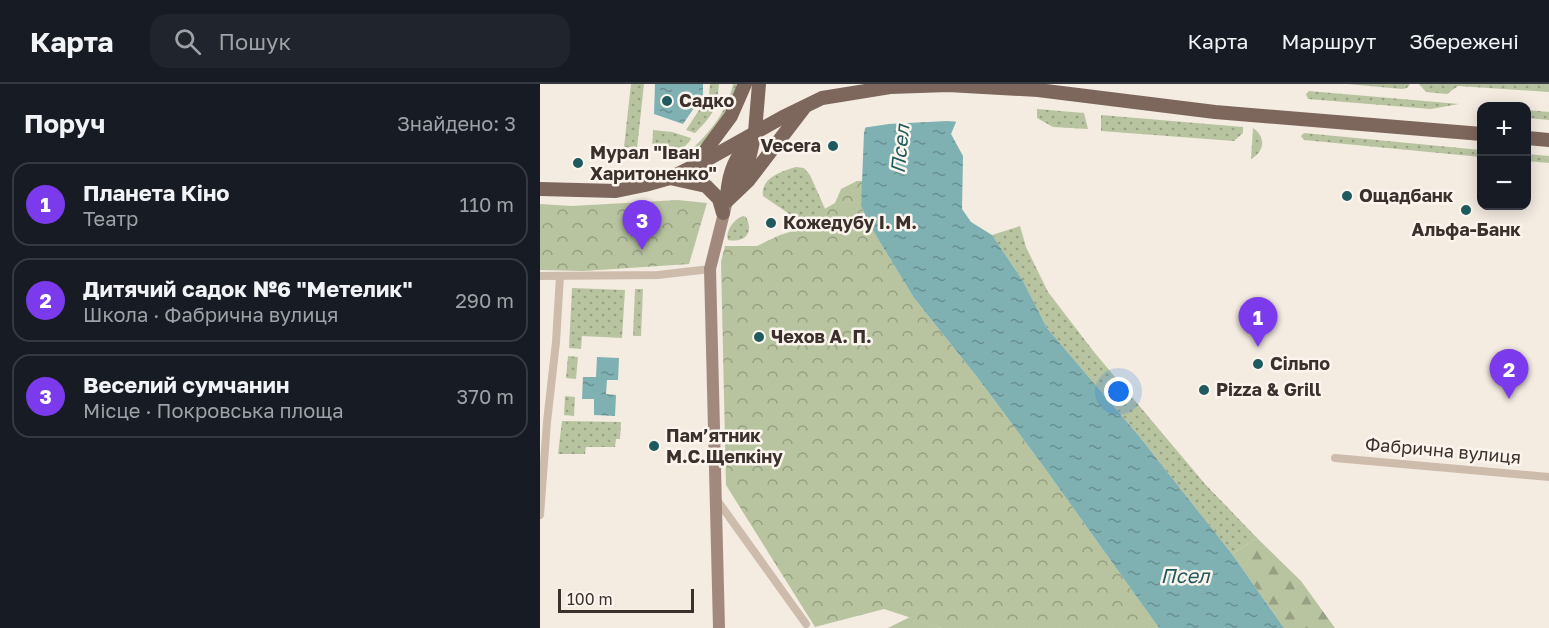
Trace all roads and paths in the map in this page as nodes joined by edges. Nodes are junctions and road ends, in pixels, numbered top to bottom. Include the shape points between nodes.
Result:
1 (746, 84) edge
2 (759, 84) edge
3 (855, 84) edge
4 (890, 87) junction
5 (807, 104) junction
6 (755, 132) junction
7 (1477, 134) edge
8 (1531, 138) edge
9 (1549, 140) edge
10 (693, 166) junction
11 (670, 177) junction
12 (540, 189) edge
13 (725, 207) junction
14 (710, 269) junction
15 (540, 276) edge
16 (560, 276) junction
17 (1335, 458) dead end
18 (1549, 477) edge
19 (716, 498) junction
20 (540, 515) edge
21 (806, 624) dead end
22 (719, 628) edge

1 - 10 main road via 731,116
2 - 6 main road
3 - 4 main road
4 - 5 main road
4 - 7 main road via 1002,88 1215,112
5 - 6 main road
5 - 13 main road
6 - 10 main road
6 - 13 main road via 748,164
8 - 9 main road
10 - 11 main road
11 - 12 main road via 616,191
11 - 13 main road via 706,186
13 - 14 street
14 - 16 street via 658,275
14 - 19 street
15 - 16 street
16 - 20 street
17 - 18 street, Фабрична вулиця
19 - 21 street
19 - 22 street

